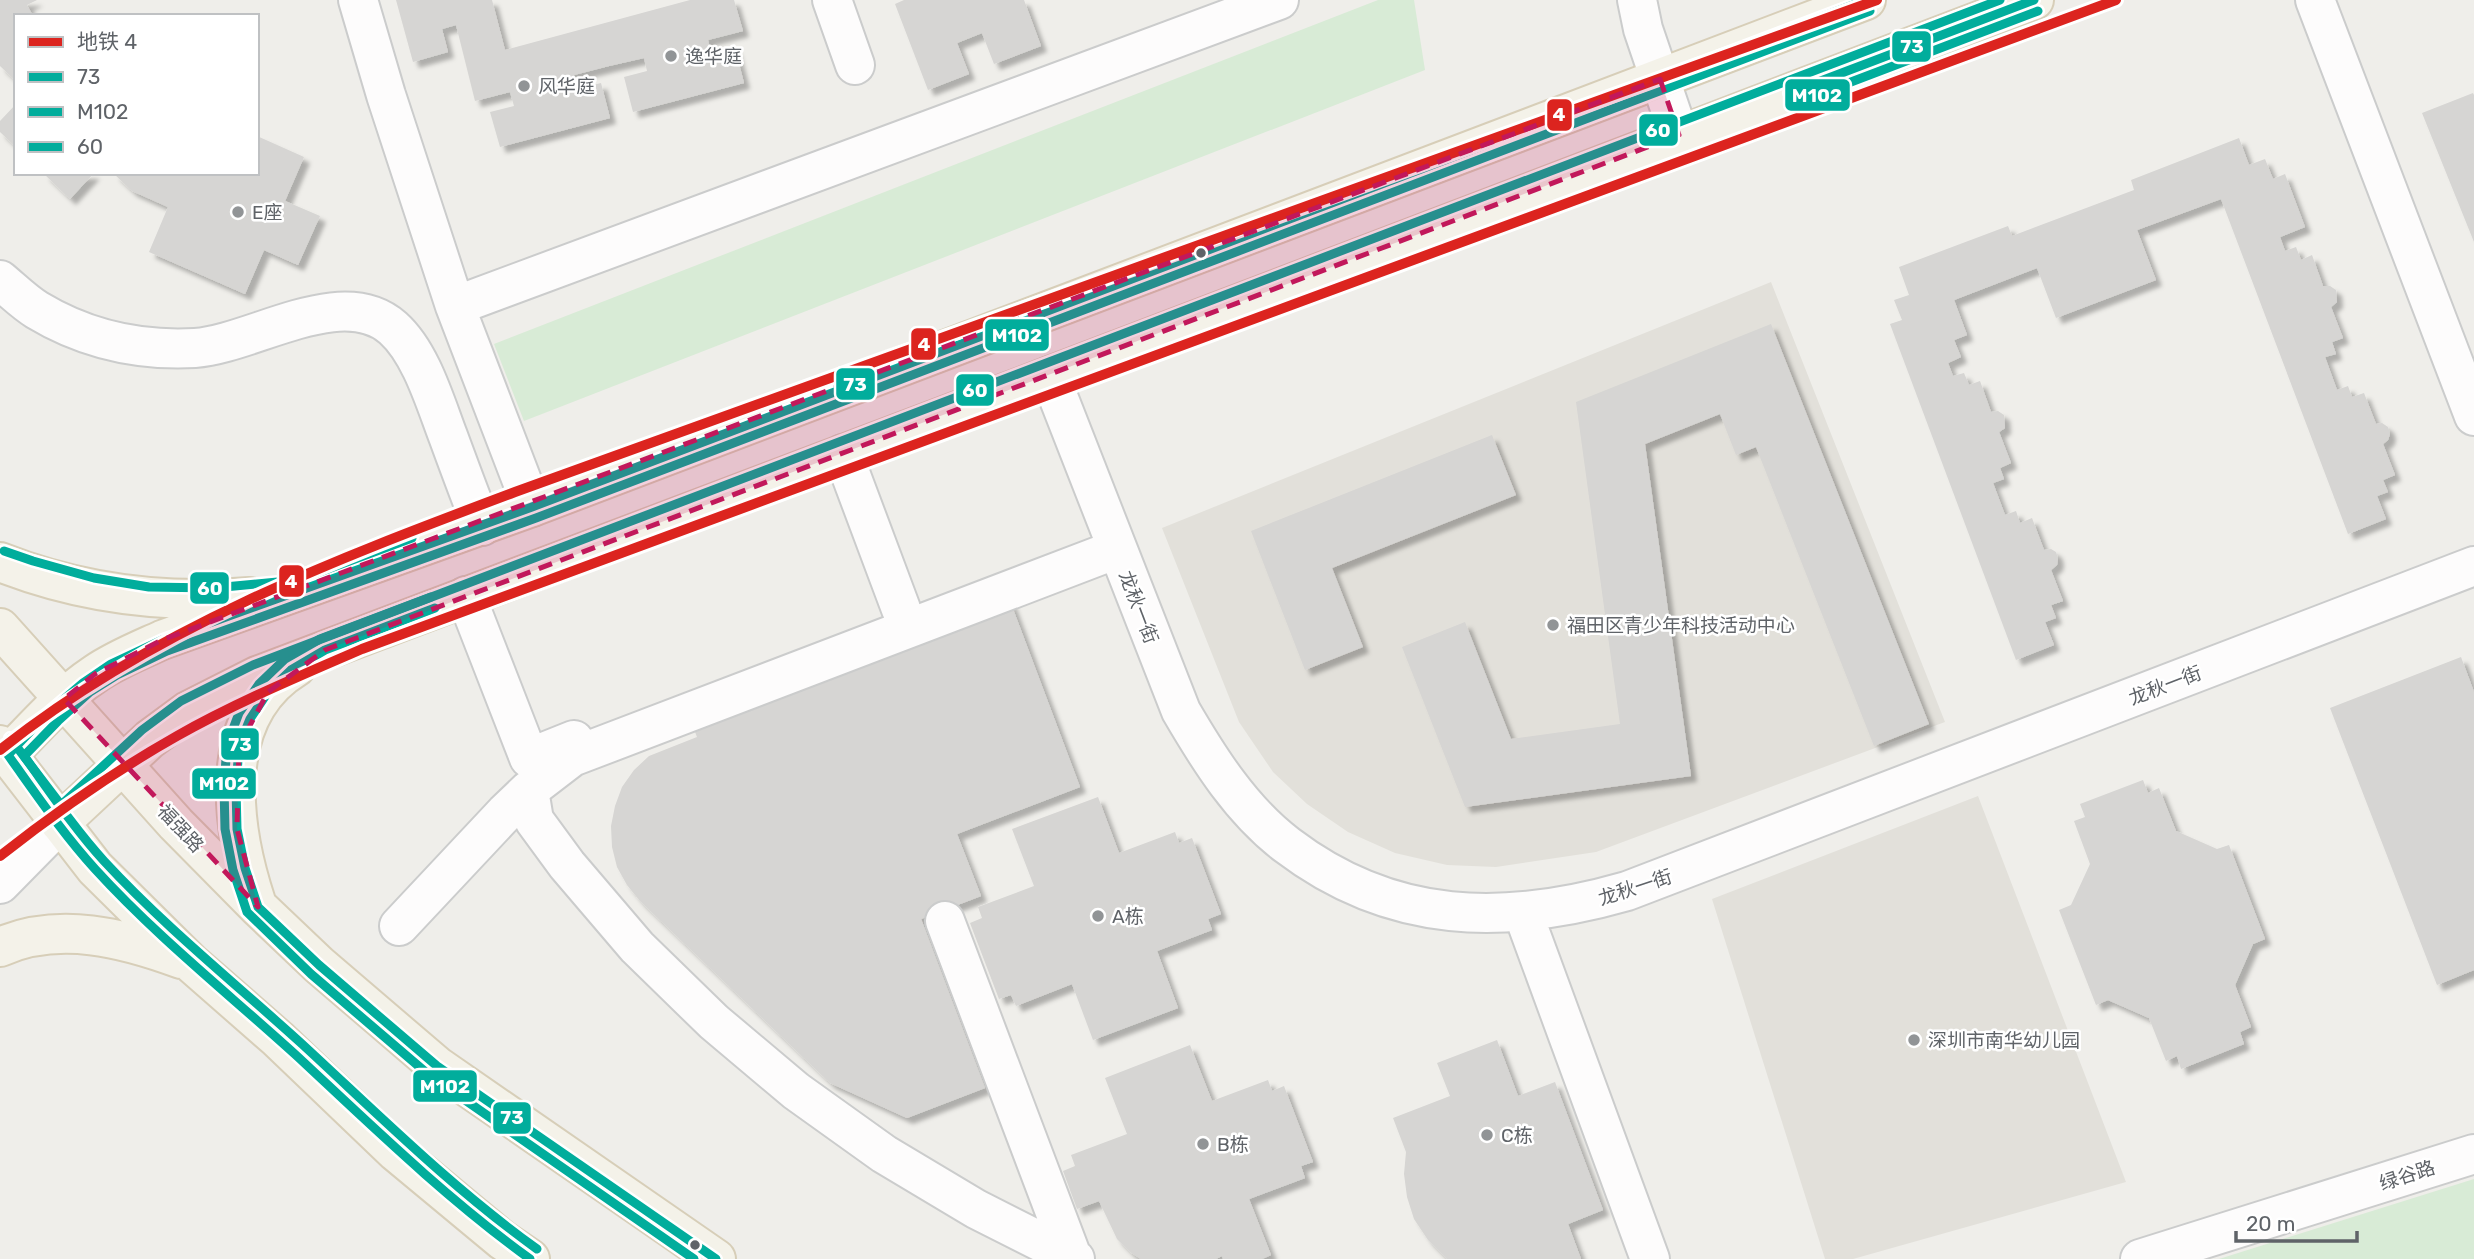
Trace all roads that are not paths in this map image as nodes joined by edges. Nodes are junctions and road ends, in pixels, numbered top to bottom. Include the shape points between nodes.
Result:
1 (358, 0) edge
2 (832, 0) edge
3 (1279, 0) edge
4 (1637, 0) edge
5 (1866, 0) edge
6 (2034, 0) edge
7 (2315, 0) edge
8 (855, 65) dead end
9 (1660, 79) junction
10 (1679, 135) junction
11 (0, 280) edge
12 (455, 306) junction
13 (1050, 376) junction
14 (2474, 416) edge
15 (843, 454) junction
16 (532, 507) junction
17 (482, 526) junction
18 (1114, 540) junction
19 (0, 562) edge
20 (2474, 566) edge
21 (301, 592) junction
22 (466, 596) junction
23 (901, 609) junction
24 (0, 628) edge
25 (324, 650) junction
26 (64, 699) junction
27 (3, 754) edge
28 (122, 762) junction
29 (529, 790) junction
30 (60, 823) junction
31 (0, 884) edge
32 (258, 907) junction
33 (1523, 913) junction
34 (945, 921) dead end
35 (399, 926) dead end
36 (0, 947) edge
37 (190, 962) junction
38 (2474, 1154) edge
39 (1074, 1258) edge
40 (530, 1259) edge
41 (716, 1259) edge
42 (1650, 1259) edge
43 (2140, 1259) edge

1 - 12 street
2 - 8 street
3 - 12 street
4 - 9 street
5 - 9 main road
6 - 10 main road
7 - 14 street
9 - 10 street
9 - 16 main road
10 - 13 main road
11 - 17 street via 35,309 86,335 141,347 197,348 343,311 380,319 408,344 430,387
12 - 16 street
13 - 15 main road
13 - 18 street, 龙秋一街
15 - 22 main road
15 - 23 street
16 - 17 main road
17 - 21 main road
18 - 23 street
18 - 29 street via 572,757
18 - 33 street, 龙秋一街 via 1171,688 1202,747 1224,779 1285,843 1342,879 1412,905 1486,914
19 - 21 main road via 91,590 148,599 214,600
20 - 33 street, 龙秋一街 via 1668,877 1592,901
21 - 26 main road via 162,640 95,674
22 - 23 street via 529,758
22 - 25 main road
24 - 26 main road, 福强路
25 - 28 main road via 257,676 188,711
25 - 32 main road via 291,670 268,692 239,746 237,829
26 - 27 main road
26 - 28 main road, 福强路
27 - 30 main road
28 - 30 main road
28 - 32 main road, 福强路
29 - 35 street
29 - 39 street via 534,820 567,866 637,947 714,1022 796,1091 884,1154 976,1209
30 - 31 street
30 - 37 main road via 94,868
32 - 41 main road, 福强路 via 437,1066
33 - 42 street
34 - 39 street
36 - 37 main road via 57,933 106,936
37 - 40 main road via 396,1152
38 - 43 street, 绿谷路

